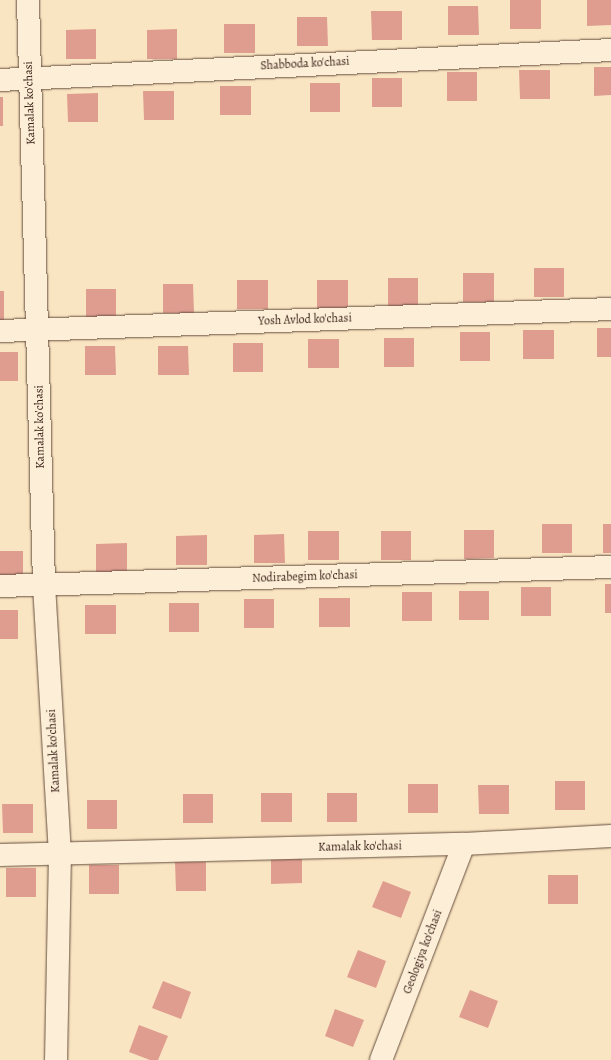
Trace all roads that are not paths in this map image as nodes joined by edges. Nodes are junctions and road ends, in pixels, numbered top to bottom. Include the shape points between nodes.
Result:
1 (28, 0) edge
2 (611, 50) edge
3 (29, 79) junction
4 (0, 80) edge
5 (611, 309) edge
6 (37, 330) junction
7 (0, 331) edge
8 (611, 567) edge
9 (44, 584) junction
10 (0, 586) edge
11 (611, 836) edge
12 (464, 844) junction
13 (60, 854) junction
14 (0, 855) edge
15 (56, 1060) edge
16 (381, 1060) edge

1 - 3 street, Kamalak ko'chasi
2 - 3 street, Shabboda ko'chasi
3 - 4 street, Shabboda ko'chasi
3 - 6 street, Kamalak ko'chasi
5 - 6 street, Yosh Avlod ko'chasi
6 - 7 street, Yosh Avlod ko'chasi
6 - 9 street, Kamalak ko'chasi
8 - 9 street, Nodirabegim ko'chasi
9 - 10 street, Nodirabegim ko'chasi
9 - 13 street, Kamalak ko'chasi
11 - 12 street, Kamalak ko'chasi
12 - 13 street, Kamalak ko'chasi
12 - 16 street, Geologiya ko'chasi
13 - 14 street, Kamalak ko'chasi
13 - 15 street, Kamalak ko'chasi

